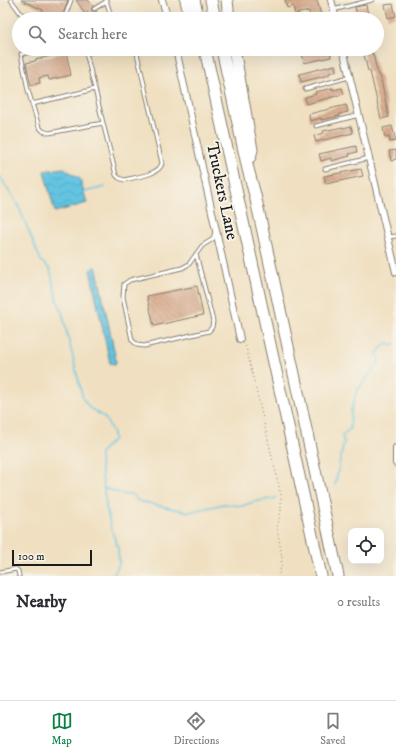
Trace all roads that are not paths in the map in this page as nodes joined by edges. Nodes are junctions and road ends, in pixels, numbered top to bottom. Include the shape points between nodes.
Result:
1 (11, 0) edge
2 (71, 0) edge
3 (162, 0) edge
4 (186, 0) edge
5 (194, 0) edge
6 (211, 0) edge
7 (227, 0) edge
8 (331, 0) edge
9 (372, 0) edge
10 (107, 1) edge
11 (94, 9) dead end
12 (333, 10) joint
13 (20, 12) edge
14 (67, 12) edge
15 (110, 12) edge
16 (166, 12) edge
17 (189, 12) edge
18 (197, 12) edge
19 (214, 12) edge
20 (228, 12) edge
21 (21, 56) edge
22 (87, 56) edge
23 (138, 56) edge
24 (178, 56) edge
25 (199, 56) edge
26 (207, 56) edge
27 (224, 56) edge
28 (235, 56) edge
29 (345, 56) edge
30 (350, 77) junction
31 (95, 89) junction
32 (305, 89) dead end
33 (32, 104) junction
34 (218, 109) junction
35 (359, 115) junction
36 (103, 123) junction
37 (316, 126) dead end
38 (369, 158) junction
39 (248, 169) junction
40 (325, 169) dead end
41 (216, 229) junction
42 (396, 236) edge
43 (388, 237) junction
44 (196, 254) junction
45 (396, 272) edge
46 (240, 339) road end
47 (396, 448) edge
48 (396, 463) edge
49 (1, 571) edge
50 (4, 576) edge
51 (19, 576) edge
52 (321, 576) edge
53 (338, 576) edge

1 - 13 lane
2 - 14 lane
3 - 16 street
4 - 17 highway
5 - 18 highway
6 - 19 highway
7 - 20 highway
8 - 12 street
9 - 12 lane
10 - 11 lane
10 - 15 lane
21 - 33 lane
22 - 31 lane
23 - 36 lane via 162,163 159,170 124,180 119,178
24 - 41 street, Truckers Lane
25 - 34 highway
26 - 34 highway
27 - 39 highway
28 - 39 highway via 252,150
29 - 30 street
30 - 32 lane
30 - 35 street
31 - 33 lane
31 - 36 lane
33 - 36 lane via 39,127 50,133
34 - 52 highway
35 - 37 lane
35 - 38 street
38 - 40 lane
38 - 43 street
39 - 53 highway
41 - 44 lane via 213,239 202,246
41 - 46 street, Truckers Lane
42 - 43 lane
43 - 45 street
44 - 44 lane via 189,264 182,268 130,280 124,284 123,297 132,340 136,345 144,346 208,331 212,327 213,321
47 - 48 street
49 - 50 lane
49 - 51 lane via 16,569

